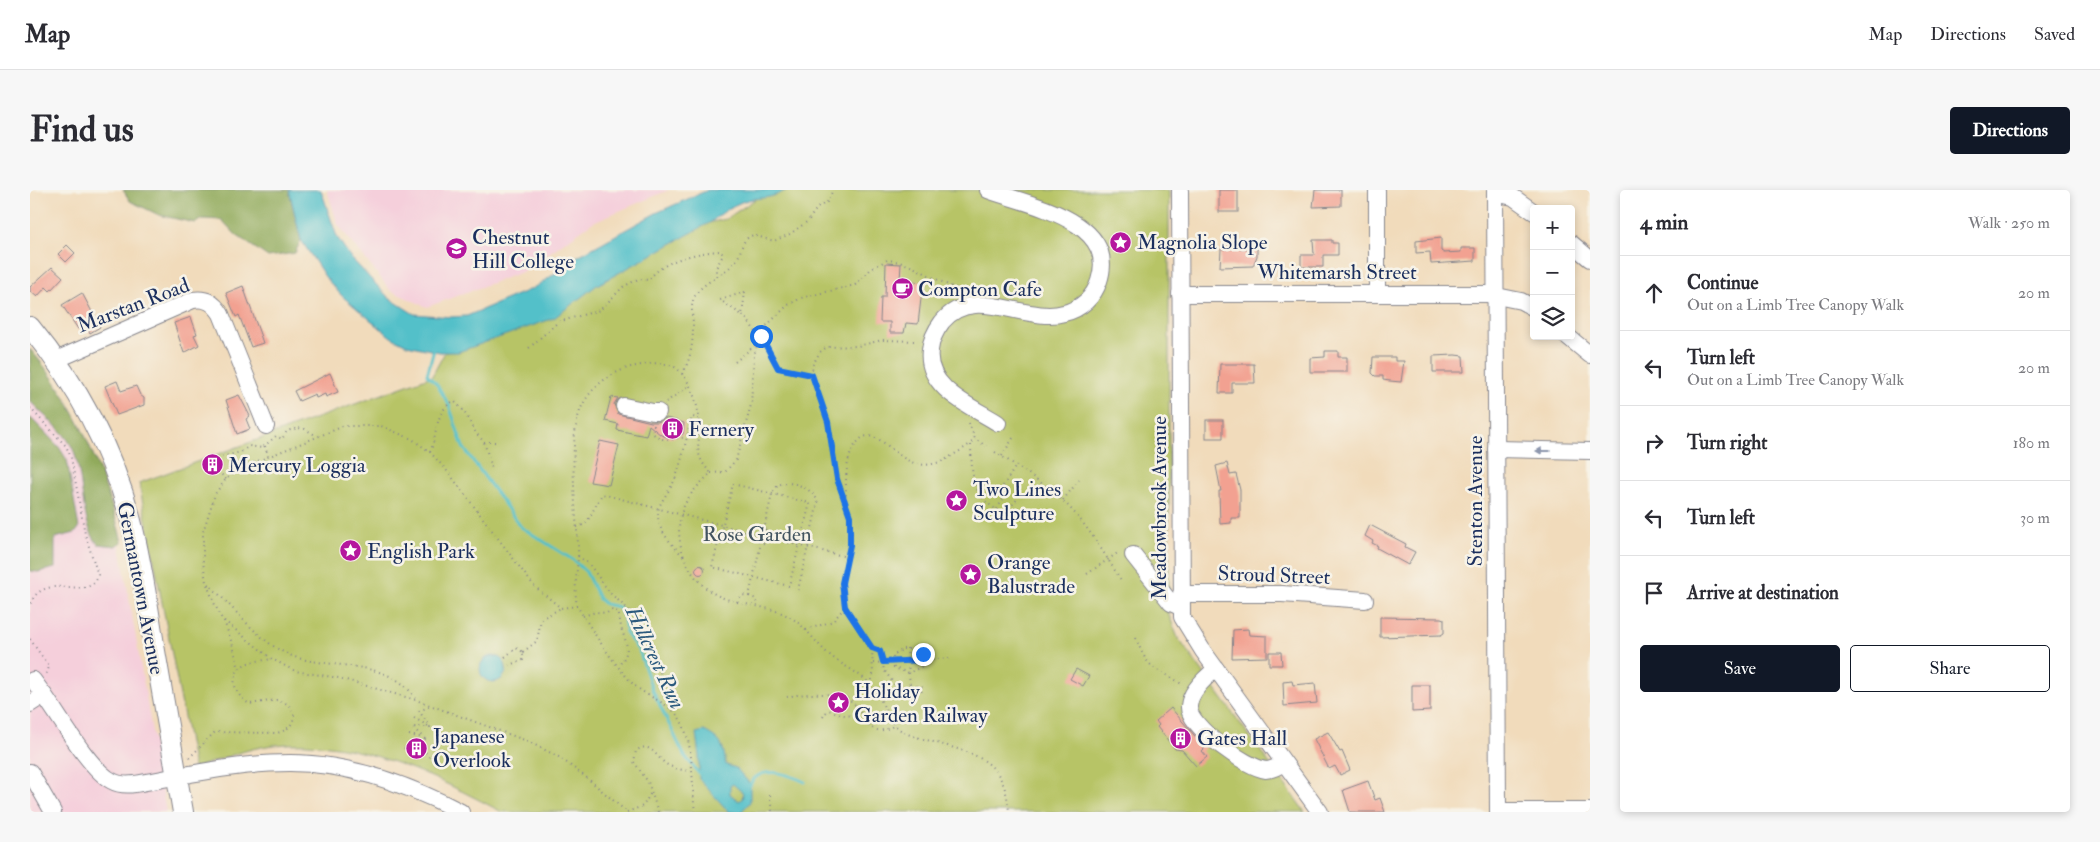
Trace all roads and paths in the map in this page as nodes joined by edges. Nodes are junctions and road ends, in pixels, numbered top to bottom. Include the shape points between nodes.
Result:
1 (833, 190) edge
2 (988, 190) edge
3 (1180, 190) edge
4 (1377, 190) edge
5 (1495, 192) edge
6 (1530, 209) edge
7 (1575, 247) edge
8 (1590, 259) edge
9 (716, 279) junction
10 (1180, 294) junction
11 (1377, 294) junction
12 (1495, 294) junction
13 (1530, 306) edge
14 (1006, 308) junction
15 (742, 315) junction
16 (30, 327) edge
17 (761, 336) junction
18 (1573, 340) edge
19 (905, 341) dead end
20 (529, 348) dead end
21 (1590, 355) edge
22 (56, 360) junction
23 (735, 362) dead end
24 (682, 374) dead end
25 (812, 375) junction
26 (624, 406) dead end
27 (30, 408) edge
28 (658, 412) dead end
29 (699, 418) junction
30 (998, 423) dead end
31 (266, 426) dead end
32 (688, 433) junction
33 (1016, 435) dead end
34 (317, 436) junction
35 (699, 436) junction
36 (484, 442) junction
37 (499, 442) dead end
38 (971, 444) junction
39 (265, 446) junction
40 (986, 446) dead end
41 (1496, 449) junction
42 (1590, 451) edge
43 (430, 452) junction
44 (995, 452) dead end
45 (268, 456) junction
46 (1002, 456) junction
47 (1016, 466) junction
48 (492, 468) dead end
49 (711, 473) junction
50 (226, 479) junction
51 (1079, 480) dead end
52 (1003, 486) dead end
53 (1008, 491) dead end
54 (772, 494) junction
55 (1018, 498) dead end
56 (1062, 500) junction
57 (846, 501) junction
58 (997, 509) junction
59 (659, 511) junction
60 (681, 516) junction
61 (722, 526) junction
62 (577, 527) junction
63 (764, 530) junction
64 (756, 534) junction
65 (769, 538) junction
66 (761, 543) junction
67 (799, 544) junction
68 (809, 547) junction
69 (1133, 555) dead end
70 (578, 556) junction
71 (683, 556) junction
72 (1114, 556) dead end
73 (847, 557) junction
74 (1108, 560) junction
75 (1088, 574) dead end
76 (753, 577) junction
77 (1121, 580) dead end
78 (206, 582) junction
79 (798, 590) dead end
80 (749, 596) junction
81 (1181, 600) junction
82 (1365, 600) dead end
83 (738, 602) junction
84 (30, 605) edge
85 (577, 606) junction
86 (758, 606) junction
87 (845, 607) junction
88 (561, 608) junction
89 (583, 616) junction
90 (222, 619) junction
91 (806, 630) junction
92 (1136, 638) dead end
93 (30, 639) edge
94 (872, 648) junction
95 (907, 648) junction
96 (523, 652) junction
97 (505, 657) dead end
98 (952, 658) dead end
99 (272, 659) junction
100 (924, 660) junction
101 (908, 661) junction
102 (883, 662) junction
103 (893, 662) junction
104 (873, 663) junction
105 (509, 666) dead end
106 (618, 666) junction
107 (238, 669) junction
108 (1216, 669) junction
109 (909, 673) junction
110 (39, 684) junction
111 (871, 685) junction
112 (910, 686) junction
113 (897, 688) junction
114 (891, 690) junction
115 (878, 695) junction
116 (787, 697) dead end
117 (1192, 697) junction
118 (416, 700) junction
119 (30, 704) edge
120 (433, 706) junction
121 (671, 709) junction
122 (860, 711) junction
123 (823, 717) dead end
124 (414, 718) dead end
125 (895, 726) junction
126 (430, 727) junction
127 (409, 735) dead end
128 (425, 738) junction
129 (404, 748) dead end
130 (424, 751) junction
131 (428, 756) dead end
132 (189, 758) dead end
133 (1284, 763) junction
134 (690, 770) junction
135 (30, 772) edge
136 (177, 777) junction
137 (652, 791) junction
138 (770, 795) dead end
139 (1590, 811) edge
140 (53, 812) edge
141 (183, 812) edge
142 (461, 812) edge
143 (627, 812) edge
144 (658, 812) edge
145 (695, 812) edge
146 (772, 812) edge
147 (1009, 812) edge
148 (1320, 812) edge
149 (1498, 812) edge

1 - 9 path via 827,202 816,208 808,220 790,234 774,241 753,236 746,239 735,262
2 - 14 street via 1080,224 1096,242 1101,258 1101,274 1096,289 1086,302 1073,310 1052,315
3 - 10 street, Meadowbrook Avenue
4 - 11 street
5 - 6 street via 1513,197
5 - 12 street, Stenton Avenue
7 - 8 street
9 - 20 path via 716,268 723,255 721,251 662,266 649,280 638,279 623,287 600,310 555,324
9 - 24 path via 701,288 694,298 691,351
10 - 11 street, Whitemarsh Street
10 - 81 street, Meadowbrook Avenue
11 - 12 street, Whitemarsh Street
12 - 13 street, Whitemarsh Street
12 - 41 street, Stenton Avenue
14 - 30 street via 980,305 958,310 937,329 930,352 935,375 944,388
14 - 49 path via 1004,295 995,289 956,288 908,265 887,260 871,268 855,285 801,298 788,305 758,339 751,405 736,460 725,472
15 - 15 path via 735,310 720,300 745,292
15 - 17 path, bridge
16 - 22 main road, Germantown Avenue
17 - 23 path, bridge via 761,340
17 - 25 path via 778,368
18 - 21 street
19 - 25 path via 882,340 858,346 827,347 816,358
22 - 31 street, Marstan Road via 193,300 207,300 221,314
22 - 136 main road, Germantown Avenue via 98,431 125,498 140,561
25 - 57 path via 828,422 837,479
26 - 28 street
27 - 84 path via 66,446 71,457 85,534 98,575 86,587 41,589
29 - 32 path via 692,418
29 - 35 path
29 - 62 path via 683,375 670,365 637,366 600,382 578,416 575,458
32 - 35 path
32 - 59 path via 674,483
33 - 46 path
34 - 39 path via 298,428 287,431 282,439 274,437
34 - 43 path via 344,426 382,426 412,439
34 - 45 path
35 - 49 path via 699,456
36 - 37 path
36 - 43 path via 454,401 439,417
36 - 48 path
38 - 40 path via 975,439
38 - 57 path via 944,461 923,464 903,458 876,438 863,438 851,454 846,475
38 - 58 path via 974,484 981,496
39 - 45 path
39 - 50 path via 246,447 241,452 212,459 206,465 208,473 216,469
42 -> 41 street
41 - 149 street, Stenton Avenue
43 - 88 path via 534,586
44 - 46 path
45 - 50 path
46 - 47 path
47 - 52 path
47 - 56 path
49 - 60 path via 691,494
50 - 78 path via 215,494 203,532
51 - 56 path
53 - 58 path
54 - 61 path via 733,484
54 - 63 path
54 - 67 path via 810,503
54 - 68 path via 778,485 787,482 816,497 818,502
55 - 58 path via 1007,514
56 - 74 path via 1086,527
57 - 73 path via 852,530
59 - 60 path
59 - 62 path via 602,494 586,524
59 - 71 path via 661,530
60 - 61 path
60 - 71 path via 679,529
61 - 64 path
61 - 76 path via 712,567
62 - 70 path
63 - 64 path
63 - 65 path
64 - 66 path
65 - 66 path
65 - 67 path
66 - 76 path
67 - 68 path
67 - 76 path via 789,586
68 - 73 path
68 - 79 path
69 - 81 street via 1171,603
70 - 85 path via 574,596
70 - 121 path via 631,612 642,644 665,680
71 - 83 path via 700,583 720,597
72 - 74 path
73 - 87 path via 842,583
74 - 75 path
74 - 77 path
76 - 80 path
78 - 90 path
78 - 118 path via 262,637 281,651 303,659 379,673 405,686
80 - 83 path via 742,595
80 - 86 path via 756,599
81 - 82 street, Stroud Street via 1282,594
81 - 108 street, Meadowbrook Avenue via 1185,624
83 - 86 path
85 - 88 path
85 - 89 path
86 - 91 path via 786,614
87 - 91 path via 833,621
87 - 94 path
88 - 96 path via 541,619 537,641
89 - 106 path
89 - 106 path via 611,610 618,612 621,630 628,644 626,658
90 - 99 path
90 - 107 path via 234,646
91 - 111 path via 830,655
92 - 117 path via 1146,662 1158,673 1182,684
93 - 110 path via 49,667
94 - 102 path via 880,651
94 - 104 path
95 - 100 path via 920,651
95 - 101 path
95 - 103 path via 897,652
96 - 97 path via 519,648 513,649
96 - 105 path via 523,660
98 - 100 path
99 - 107 path via 250,662
99 - 118 path via 295,671 340,678
100 - 101 path
100 - 109 path via 920,670
101 - 103 path
101 - 109 path
102 - 103 path
102 - 104 path
102 - 113 path via 884,670
103 - 109 path via 894,668
104 - 111 path
106 - 121 path via 634,684
107 - 132 path via 235,683 239,697 250,704 276,700 288,704 294,714 291,725 276,733 215,732
108 - 117 street
108 - 133 street, Meadowbrook Avenue
109 - 112 path
110 - 119 street
110 - 136 street via 93,764 113,782 127,785
111 - 115 path
112 - 113 path
112 - 114 path via 921,686 923,690 896,695
113 - 114 path
114 - 115 path
115 - 125 path
116 - 122 path via 813,693 846,698
117 - 133 street via 1189,705 1194,722 1222,746 1266,770
118 - 120 path
120 - 126 path via 419,712
120 - 143 path via 547,750
121 - 134 path via 684,729
122 - 123 path via 850,716 828,710
122 - 125 path via 874,729 884,731
124 - 126 path
125 - 147 path via 911,735 981,757 997,771 1006,791
126 - 128 path via 412,727
127 - 128 path
128 - 130 path
129 - 130 path via 412,753
130 - 131 path
133 - 148 street, Meadowbrook Avenue
134 - 137 path via 665,763 649,748 639,749 634,754 634,762
134 - 145 path
135 - 140 street
136 - 141 main road, Germantown Avenue
136 - 142 street via 262,765 307,764 375,777
137 - 143 path via 644,806
137 - 144 path
138 - 146 path
139 - 149 street

